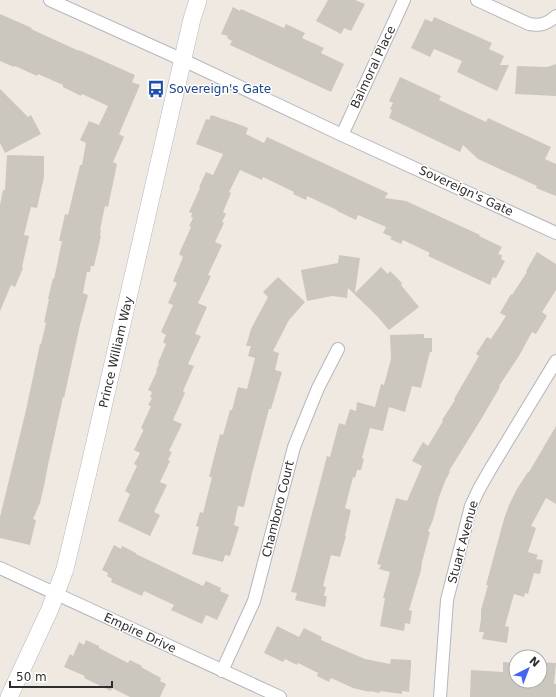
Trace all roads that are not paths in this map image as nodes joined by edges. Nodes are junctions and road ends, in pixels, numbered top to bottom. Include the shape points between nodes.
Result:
1 (50, 0) edge
2 (198, 0) edge
3 (404, 0) edge
4 (477, 0) edge
5 (556, 16) edge
6 (183, 60) junction
7 (342, 135) junction
8 (556, 233) edge
9 (338, 350) dead end
10 (556, 361) edge
11 (0, 568) edge
12 (56, 594) junction
13 (222, 671) junction
14 (9, 697) edge
15 (280, 697) edge
16 (440, 697) edge

1 - 6 street, Sovereign's Gate
2 - 6 street, Prince William Way
3 - 7 street, Balmoral Place
4 - 5 street via 529,24 543,25
6 - 7 street, Sovereign's Gate
6 - 12 street, Prince William Way via 76,525
7 - 8 street, Sovereign's Gate
9 - 13 street, Chamboro Court via 318,388 294,447 254,602
10 - 16 street, Stuart Avenue via 479,488 472,506 447,600
11 - 12 street, Empire Drive
12 - 13 street, Empire Drive
12 - 14 street, Prince William Way
13 - 15 street, Empire Drive

